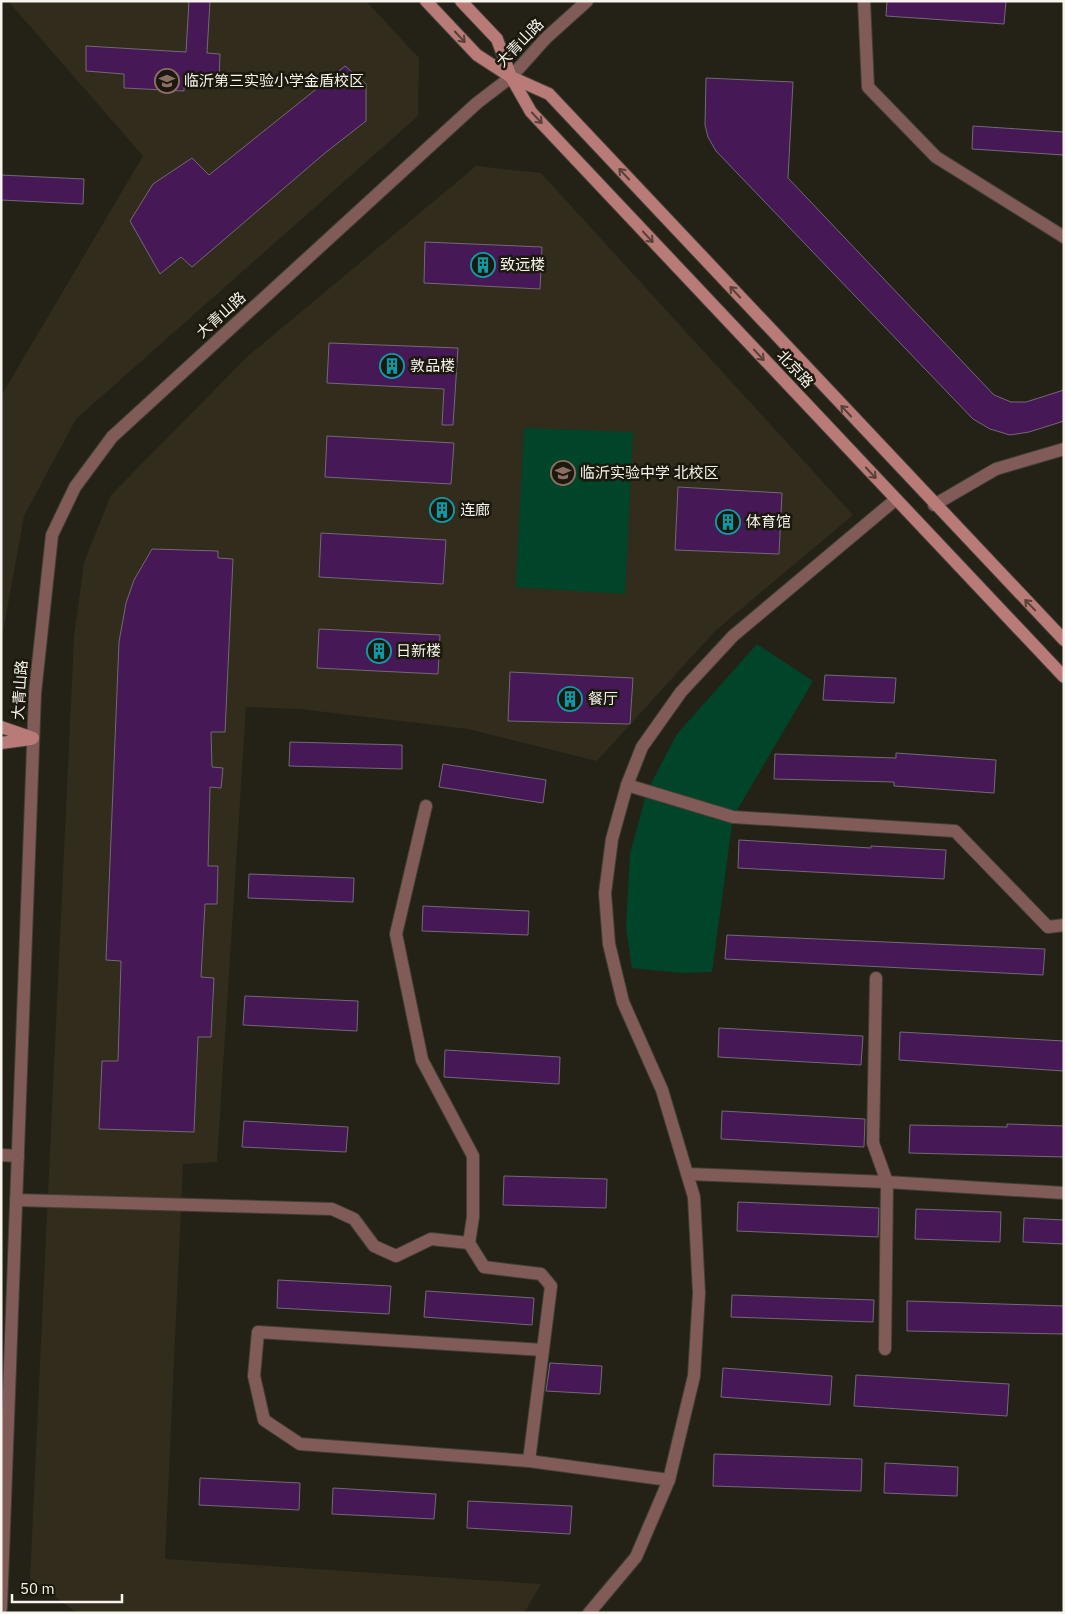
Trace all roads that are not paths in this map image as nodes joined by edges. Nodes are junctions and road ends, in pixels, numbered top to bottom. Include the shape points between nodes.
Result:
1 (426, 1) edge
2 (461, 1) edge
3 (587, 1) edge
4 (864, 1) edge
5 (511, 77) junction
6 (1064, 236) edge
7 (1064, 449) edge
8 (895, 500) junction
9 (934, 505) junction
10 (1064, 640) edge
11 (1064, 677) edge
12 (1, 727) edge
13 (33, 738) junction
14 (1, 743) edge
15 (627, 785) junction
16 (426, 806) dead end
17 (1064, 925) edge
18 (876, 978) dead end
19 (1, 1155) edge
20 (18, 1156) junction
21 (688, 1174) junction
22 (887, 1182) junction
23 (1064, 1193) edge
24 (16, 1200) junction
25 (469, 1243) junction
26 (885, 1349) dead end
27 (543, 1350) junction
28 (529, 1461) junction
29 (669, 1480) junction
30 (1, 1608) edge
31 (589, 1613) edge

1 -> 5 main road, 北京路 via 477,54
2 - 5 main road, 北京路 via 497,39
3 - 5 street, 大青山路 via 546,38
4 - 6 street via 868,88 936,157
5 -> 8 main road, 北京路 via 531,112
9 -> 5 main road, 北京路 via 549,94
5 - 13 street, 大青山路 via 477,104 112,437 75,487 52,535
7 - 9 street via 996,469
8 - 11 main road, 北京路
8 - 15 street via 727,643 675,700 642,747
10 -> 9 main road, 北京路
12 - 13 main road
13 - 14 main road
13 - 20 street, 大青山路
15 - 17 street via 733,817 955,831 1048,927
15 - 21 street via 612,839 605,893 609,944 623,1002 662,1090
16 - 25 street via 396,934 422,1060 473,1156 473,1217
18 - 22 street via 873,1143
19 - 20 street
20 - 24 street, 大青山路
21 - 22 street
21 - 29 street via 694,1196 699,1293 694,1376
22 - 23 street
22 - 26 street
24 - 25 street via 332,1209 354,1219 374,1246 396,1256 431,1239
24 - 30 street, 大青山路
25 - 27 street via 484,1267 541,1274 552,1286
27 - 28 street
27 - 28 street via 258,1332 254,1376 264,1420 300,1444
28 - 29 street
29 - 31 street via 636,1557

